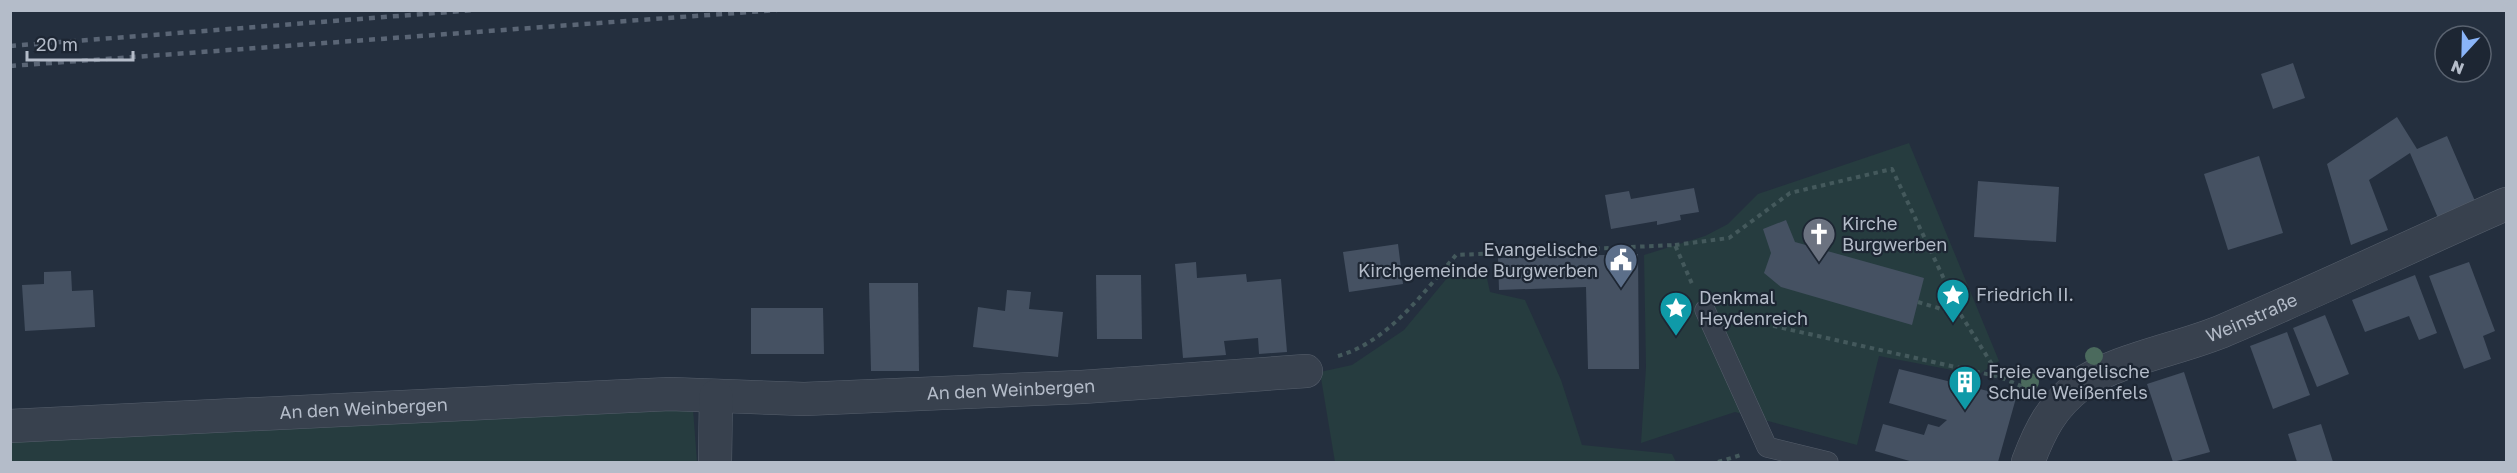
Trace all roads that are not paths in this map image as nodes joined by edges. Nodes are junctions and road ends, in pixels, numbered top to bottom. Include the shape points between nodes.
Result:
1 (2506, 204) edge
2 (1705, 310) road end
3 (1306, 371) road end
4 (716, 396) junction
5 (10, 426) edge
6 (715, 462) edge
7 (1828, 462) edge
8 (2028, 462) edge

1 - 8 street, Weinstraße via 2222,332 2083,383 2059,402 2037,437
2 - 7 lane via 1767,447
3 - 4 street, An den Weinbergen via 1082,387 804,399
4 - 5 street, An den Weinbergen via 616,396
4 - 6 street

